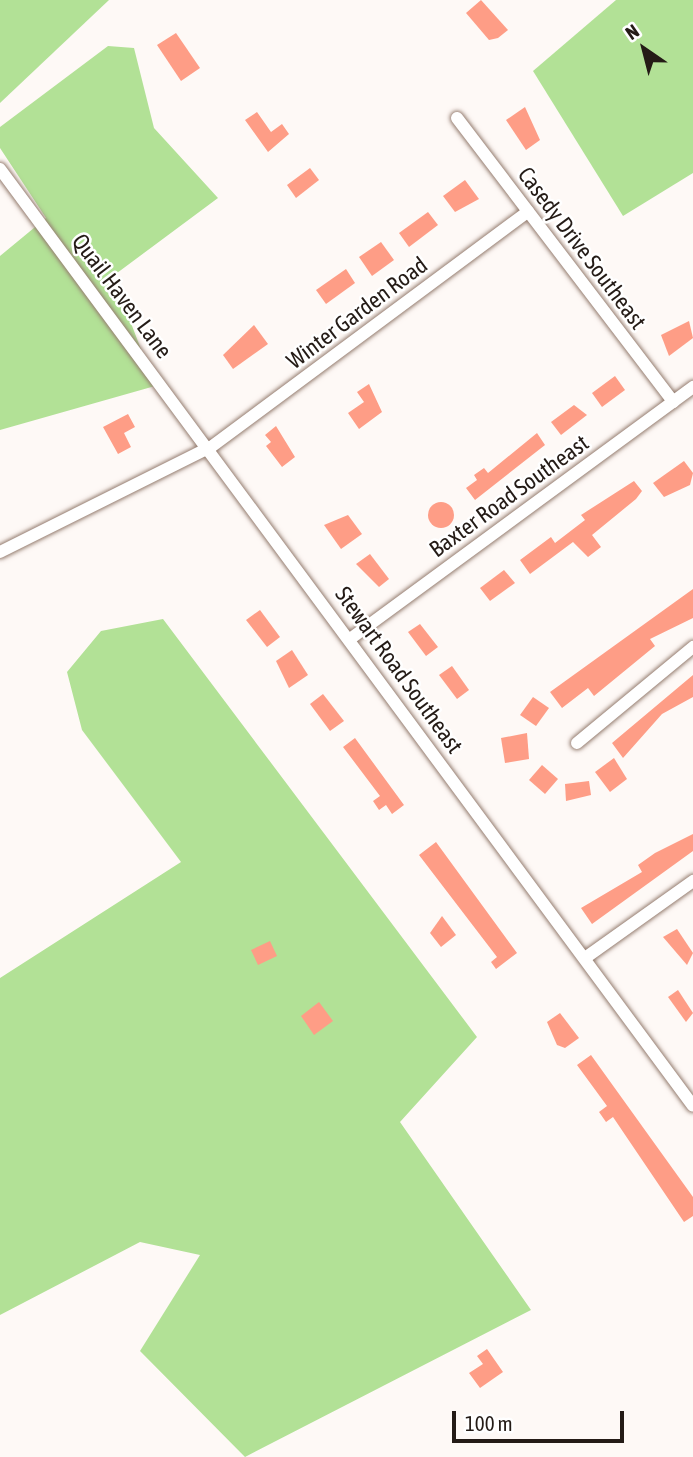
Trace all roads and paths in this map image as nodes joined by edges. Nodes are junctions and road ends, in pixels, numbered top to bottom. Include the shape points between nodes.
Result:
1 (457, 118) dead end
2 (0, 169) edge
3 (528, 212) junction
4 (693, 387) edge
5 (673, 402) junction
6 (211, 447) junction
7 (0, 552) edge
8 (350, 639) junction
9 (693, 647) edge
10 (576, 743) dead end
11 (693, 881) edge
12 (585, 958) junction
13 (693, 1106) edge

1 - 3 street, Casedy Drive Southeast
2 - 6 street, Quail Haven Lane
3 - 5 street, Casedy Drive Southeast
3 - 6 street, Winter Garden Road
4 - 5 street, Baxter Road Southeast
5 - 8 street, Baxter Road Southeast
6 - 7 street
6 - 8 street, Stewart Road Southeast
8 - 12 street, Stewart Road Southeast
9 - 10 street
11 - 12 street
12 - 13 street, Stewart Road Southeast

